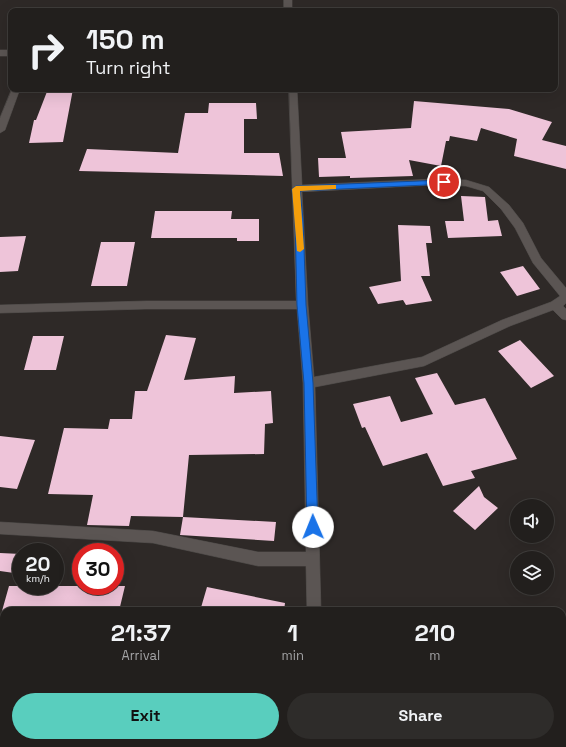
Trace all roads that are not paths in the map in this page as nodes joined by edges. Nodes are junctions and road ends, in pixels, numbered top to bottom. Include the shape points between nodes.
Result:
1 (15, 92) edge
2 (293, 92) edge
3 (0, 130) edge
4 (296, 189) junction
5 (566, 297) edge
6 (302, 305) junction
7 (555, 305) junction
8 (0, 309) edge
9 (566, 316) edge
10 (309, 383) junction
11 (0, 528) edge
12 (314, 559) junction
13 (314, 607) edge

1 - 3 street
2 - 4 street
4 - 5 street via 434,182 466,183 486,189 505,207 519,226 537,260
4 - 6 street
5 - 7 street
6 - 8 street via 146,305
6 - 10 street
7 - 9 street
7 - 10 street via 506,323 424,361
10 - 12 street
11 - 12 street via 153,537 258,559
12 - 13 street

